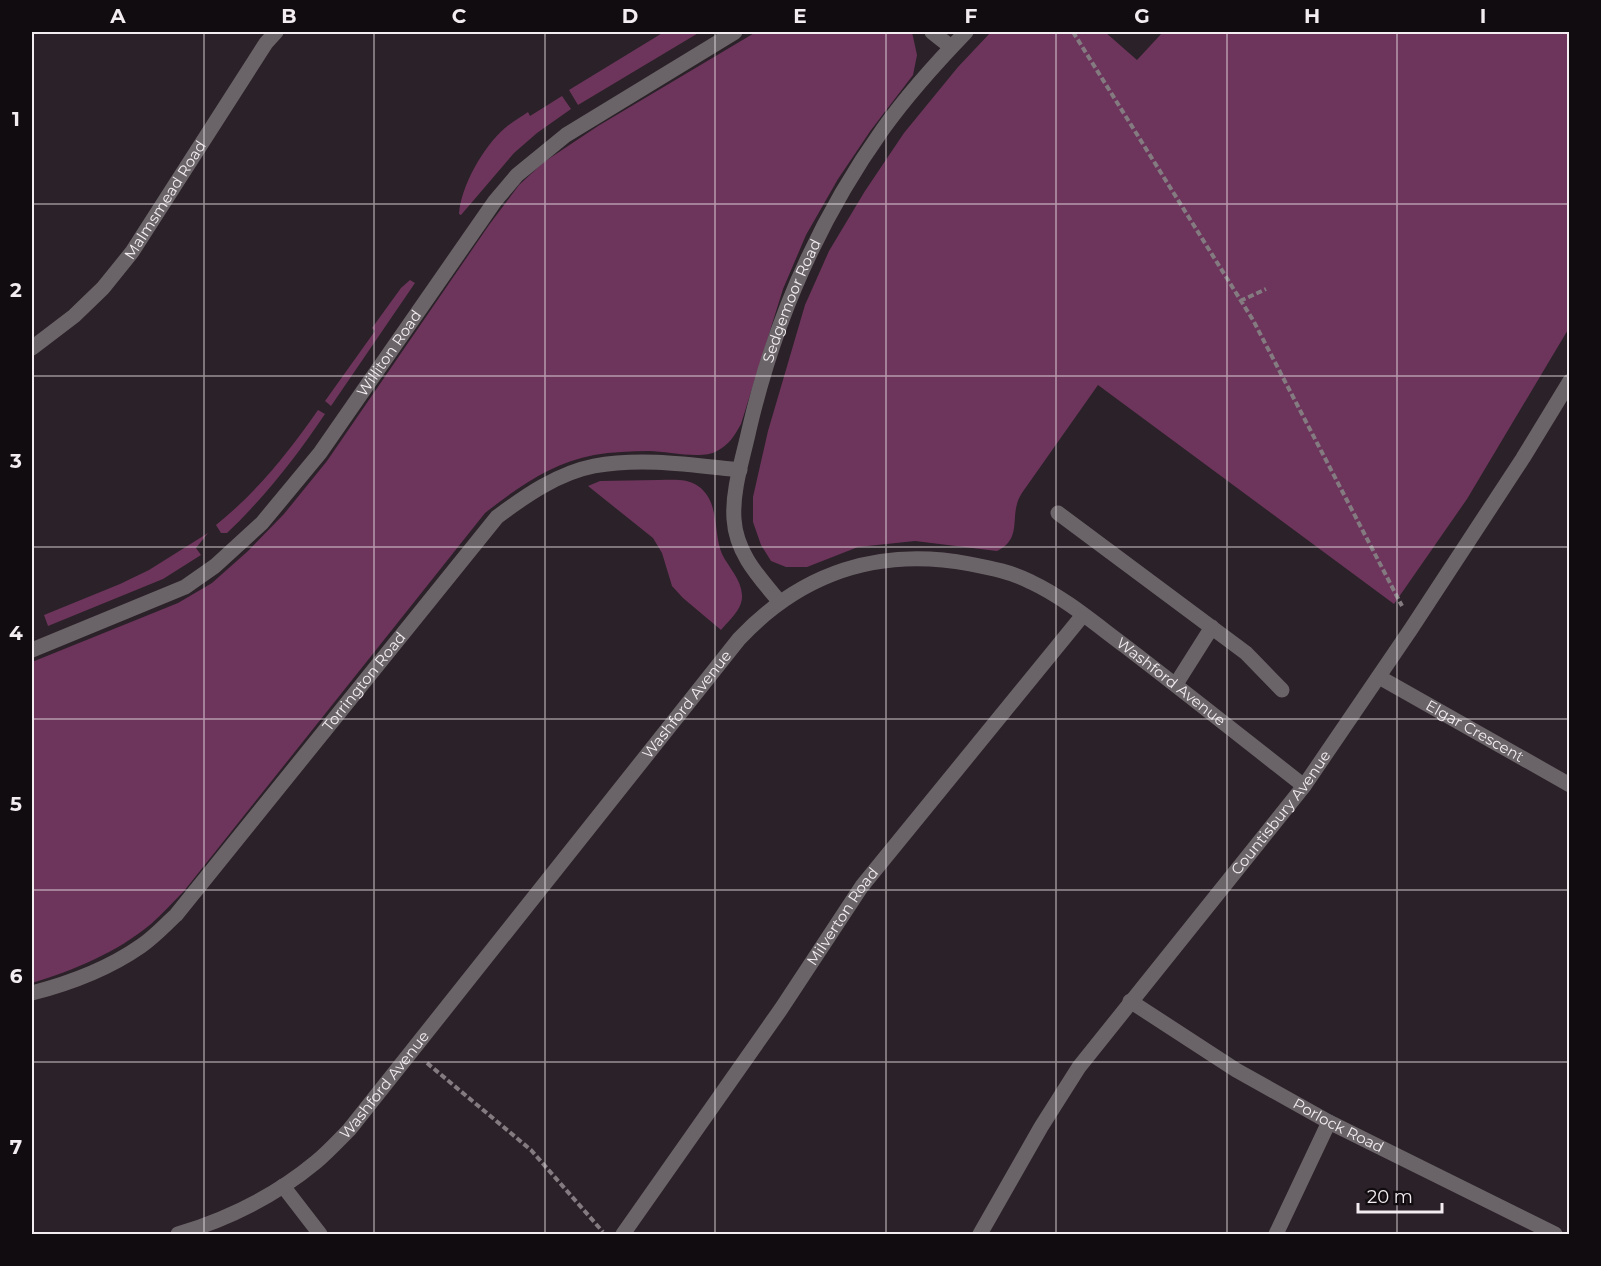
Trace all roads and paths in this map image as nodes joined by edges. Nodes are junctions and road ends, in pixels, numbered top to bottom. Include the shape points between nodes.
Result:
1 (276, 32) edge
2 (735, 32) edge
3 (932, 32) edge
4 (966, 32) edge
5 (1073, 32) edge
6 (951, 47) junction
7 (1266, 290) dead end
8 (1240, 301) junction
9 (32, 348) edge
10 (1569, 381) edge
11 (740, 470) junction
12 (1058, 513) dead end
13 (779, 602) junction
14 (1083, 615) junction
15 (1212, 627) junction
16 (1411, 629) junction
17 (32, 650) edge
18 (1379, 676) junction
19 (1176, 684) junction
20 (1282, 690) dead end
21 (1569, 785) edge
22 (1304, 786) junction
23 (32, 993) edge
24 (1130, 1001) junction
25 (413, 1051) junction
26 (1329, 1122) junction
27 (284, 1186) junction
28 (178, 1234) edge
29 (320, 1234) edge
30 (606, 1234) edge
31 (623, 1234) edge
32 (980, 1234) edge
33 (1276, 1234) edge
34 (1555, 1234) edge

1 - 9 street, Malmsmead Road via 132,252 74,316
2 - 17 street, Williton Road via 566,135 517,175 488,210 320,453 262,523 215,566 159,599
3 - 6 street
4 - 6 street, Sedgemoor Road
5 - 8 path
6 - 11 street, Sedgemoor Road via 884,129 815,240 771,354
7 - 8 path
8 - 16 path
10 - 16 street, Countisbury Avenue
11 - 13 street, Sedgemoor Road via 734,520 738,541 744,556
11 - 23 street, Torrington Road via 655,462 600,465 559,478 523,497 497,517 176,915 143,945 105,968
12 - 15 street
13 - 14 street, Washford Avenue via 835,573 913,558 995,568 1059,596
13 - 25 street, Washford Avenue via 739,639
14 - 19 street, Washford Avenue
14 - 31 street, Milverton Road via 862,886
15 - 19 street
15 - 20 street via 1246,653
16 - 18 street, Countisbury Avenue
18 - 21 street, Elgar Crescent
18 - 22 street, Countisbury Avenue
19 - 22 street, Washford Avenue
22 - 24 street, Countisbury Avenue
24 - 26 street, Porlock Road via 1236,1070
24 - 32 street, Countisbury Avenue via 1061,1095
25 - 27 street, Washford Avenue via 349,1130
25 - 30 path via 531,1150
26 - 33 street
26 - 34 street, Porlock Road
27 - 28 street, Washford Avenue via 215,1223
27 - 29 street

